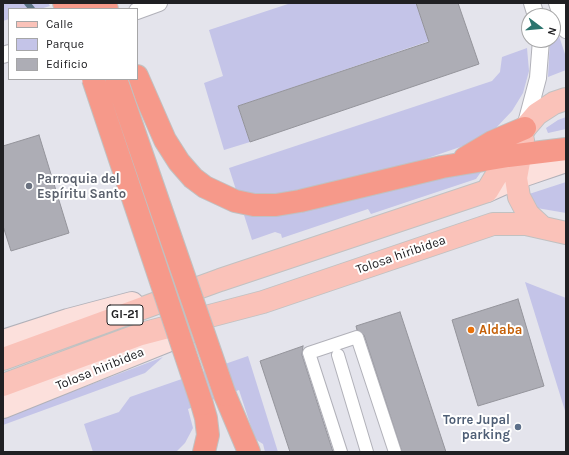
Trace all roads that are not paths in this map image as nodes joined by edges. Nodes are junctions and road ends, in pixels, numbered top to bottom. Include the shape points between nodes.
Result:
1 (159, 3) edge
2 (557, 3) edge
3 (138, 10) edge
4 (566, 30) edge
5 (540, 48) edge
6 (138, 78) edge
7 (93, 80) edge
8 (116, 80) edge
9 (566, 99) edge
10 (525, 128) junction
11 (566, 150) edge
12 (514, 155) junction
13 (566, 161) edge
14 (442, 167) junction
15 (516, 178) junction
16 (486, 191) junction
17 (542, 227) junction
18 (566, 233) edge
19 (566, 243) edge
20 (220, 280) junction
21 (263, 302) junction
22 (3, 341) edge
23 (338, 356) dead end
24 (3, 359) edge
25 (3, 385) edge
26 (225, 395) junction
27 (3, 408) edge
28 (204, 411) junction
29 (192, 452) edge
30 (204, 452) edge
31 (239, 452) edge
32 (249, 452) edge
33 (341, 452) edge
34 (367, 452) edge
35 (395, 452) edge

1 - 3 street
2 - 4 street
5 - 10 street via 538,78
6 - 14 highway via 165,140 179,162 193,178 235,201 254,205 276,205
7 - 28 highway, bridge
8 - 26 highway, bridge
9 - 10 main road via 537,114
10 - 12 main road
10 - 14 highway
11 - 12 highway
12 - 14 highway
12 - 15 main road
12 - 16 main road
13 - 15 main road
15 - 16 main road
15 - 17 main road via 523,206
16 - 20 main road
17 - 18 main road, Tolosa hiribidea
17 - 19 main road, Tolosa hiribidea
17 - 21 main road, Tolosa hiribidea via 526,224 493,224
20 - 22 main road via 68,320
20 - 24 main road, GI-21
21 - 25 main road, Tolosa hiribidea / GI-21 via 141,334
21 - 27 main road, Tolosa hiribidea
23 - 34 street
26 - 31 highway
26 - 32 highway
28 - 29 highway via 199,446
28 - 30 highway via 208,435
33 - 35 street via 308,353 357,337

